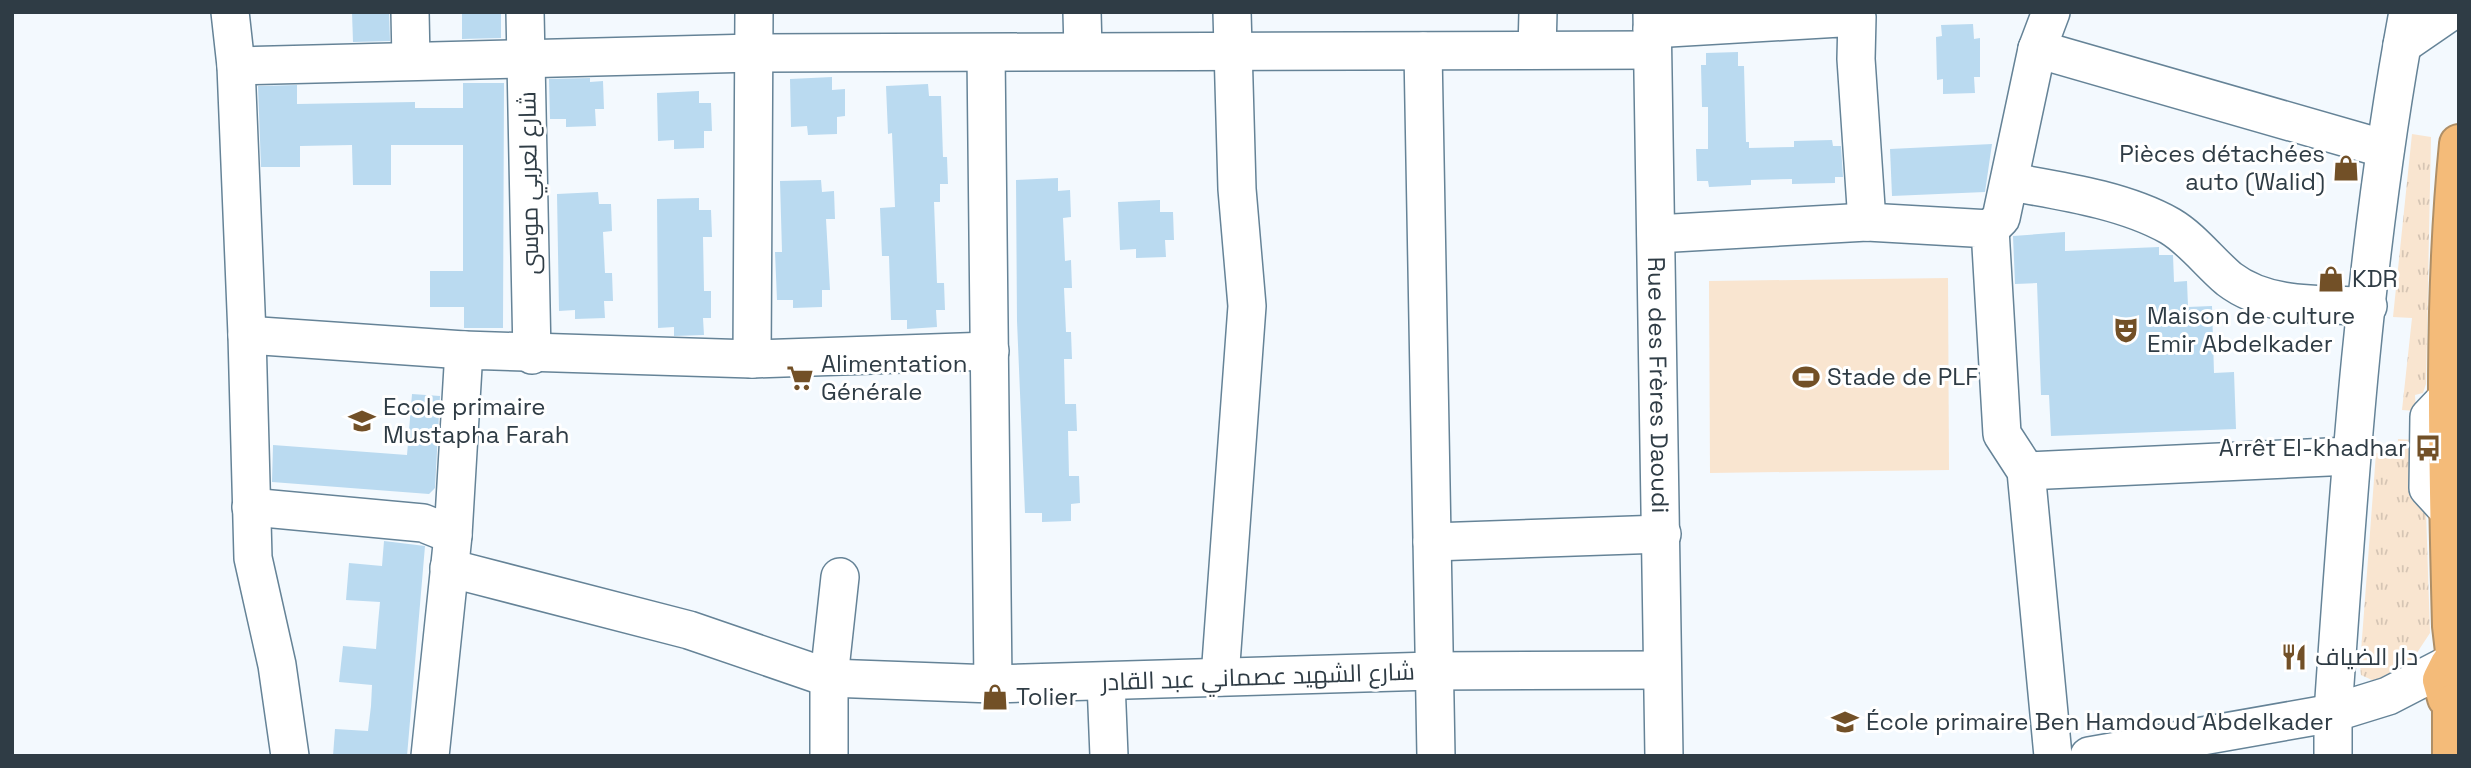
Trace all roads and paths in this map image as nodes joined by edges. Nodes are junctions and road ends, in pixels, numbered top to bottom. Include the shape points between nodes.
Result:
1 (229, 12) edge
2 (410, 12) edge
3 (525, 12) edge
4 (754, 12) edge
5 (1082, 12) edge
6 (1232, 12) edge
7 (1538, 12) edge
8 (2051, 12) edge
9 (2451, 12) edge
10 (2405, 29) edge
11 (1652, 30) edge
12 (2037, 49) junction
13 (1083, 50) junction
14 (1232, 50) junction
15 (1537, 50) junction
16 (1423, 51) junction
17 (754, 53) junction
18 (986, 53) junction
19 (526, 57) junction
20 (411, 61) junction
21 (236, 66) junction
22 (2459, 144) edge
23 (2385, 149) junction
24 (2011, 181) junction
25 (1867, 222) junction
26 (1990, 229) junction
27 (1656, 234) junction
28 (2368, 306) junction
29 (247, 335) junction
30 (464, 350) junction
31 (990, 351) junction
32 (533, 355) junction
33 (751, 359) junction
34 (2350, 456) junction
35 (2026, 471) junction
36 (251, 508) junction
37 (1662, 534) junction
38 (1432, 542) junction
39 (451, 552) junction
40 (839, 578) dead end
41 (1662, 670) junction
42 (1432, 671) junction
43 (1220, 677) junction
44 (829, 678) junction
45 (1106, 682) junction
46 (2454, 682) edge
47 (993, 684) junction
48 (2333, 713) junction
49 (290, 756) edge
50 (430, 756) edge
51 (829, 756) edge
52 (1109, 756) edge
53 (1436, 756) edge
54 (1664, 756) edge
55 (2053, 756) edge
56 (2089, 756) edge
57 (2333, 756) edge
58 (2452, 756) edge

1 - 21 street
2 - 20 street
3 - 19 street, شارع لعربي موسى
4 - 17 street
5 - 13 street
6 - 14 street
7 - 15 street
8 - 12 street
9 - 10 street
10 - 23 street
11 - 15 street
11 - 25 street via 1857,17
11 - 27 street, Rue des Frères Daoudi
12 - 23 street
12 - 24 street
13 - 14 street
13 - 18 street
14 - 16 street
14 - 43 street via 1247,306
15 - 16 street
16 - 38 street
17 - 18 street
17 - 19 street
17 - 33 street
18 - 31 street
19 - 20 street
19 - 32 street, شارع لعربي موسى
20 - 21 street
21 - 29 street
22 - 46 highway via 2450,283
23 - 28 street
24 - 26 street via 2001,218
24 - 28 street via 2080,194 2167,224 2231,280 2256,294 2284,302
25 - 26 street
25 - 27 street
26 - 35 street via 2002,434
27 - 37 street, Rue des Frères Daoudi
28 - 34 street
29 - 30 street
29 - 36 street
30 - 32 street
30 - 39 street
31 - 33 street
31 - 47 street
32 - 33 street
34 - 35 street
34 - 48 street
35 - 55 street
36 - 39 street, شارع الشهيد عصماني عبد القادر via 423,523
36 - 49 street via 253,558 277,665
37 - 38 street
37 - 41 street, Rue des Frères Daoudi
38 - 42 street
39 - 44 street, شارع الشهيد عصماني عبد القادر
39 - 50 street
40 - 44 street
41 - 42 street, شارع الشهيد عصماني عبد القادر
41 - 54 street, Rue des Frères Daoudi
42 - 43 street, شارع الشهيد عصماني عبد القادر
42 - 53 street
43 - 45 street, شارع الشهيد عصماني عبد القادر
44 - 47 street, شارع الشهيد عصماني عبد القادر
44 - 51 street
45 - 47 street, شارع الشهيد عصماني عبد القادر
45 - 52 street
46 - 48 street
46 - 58 highway
48 - 56 street
48 - 57 street

